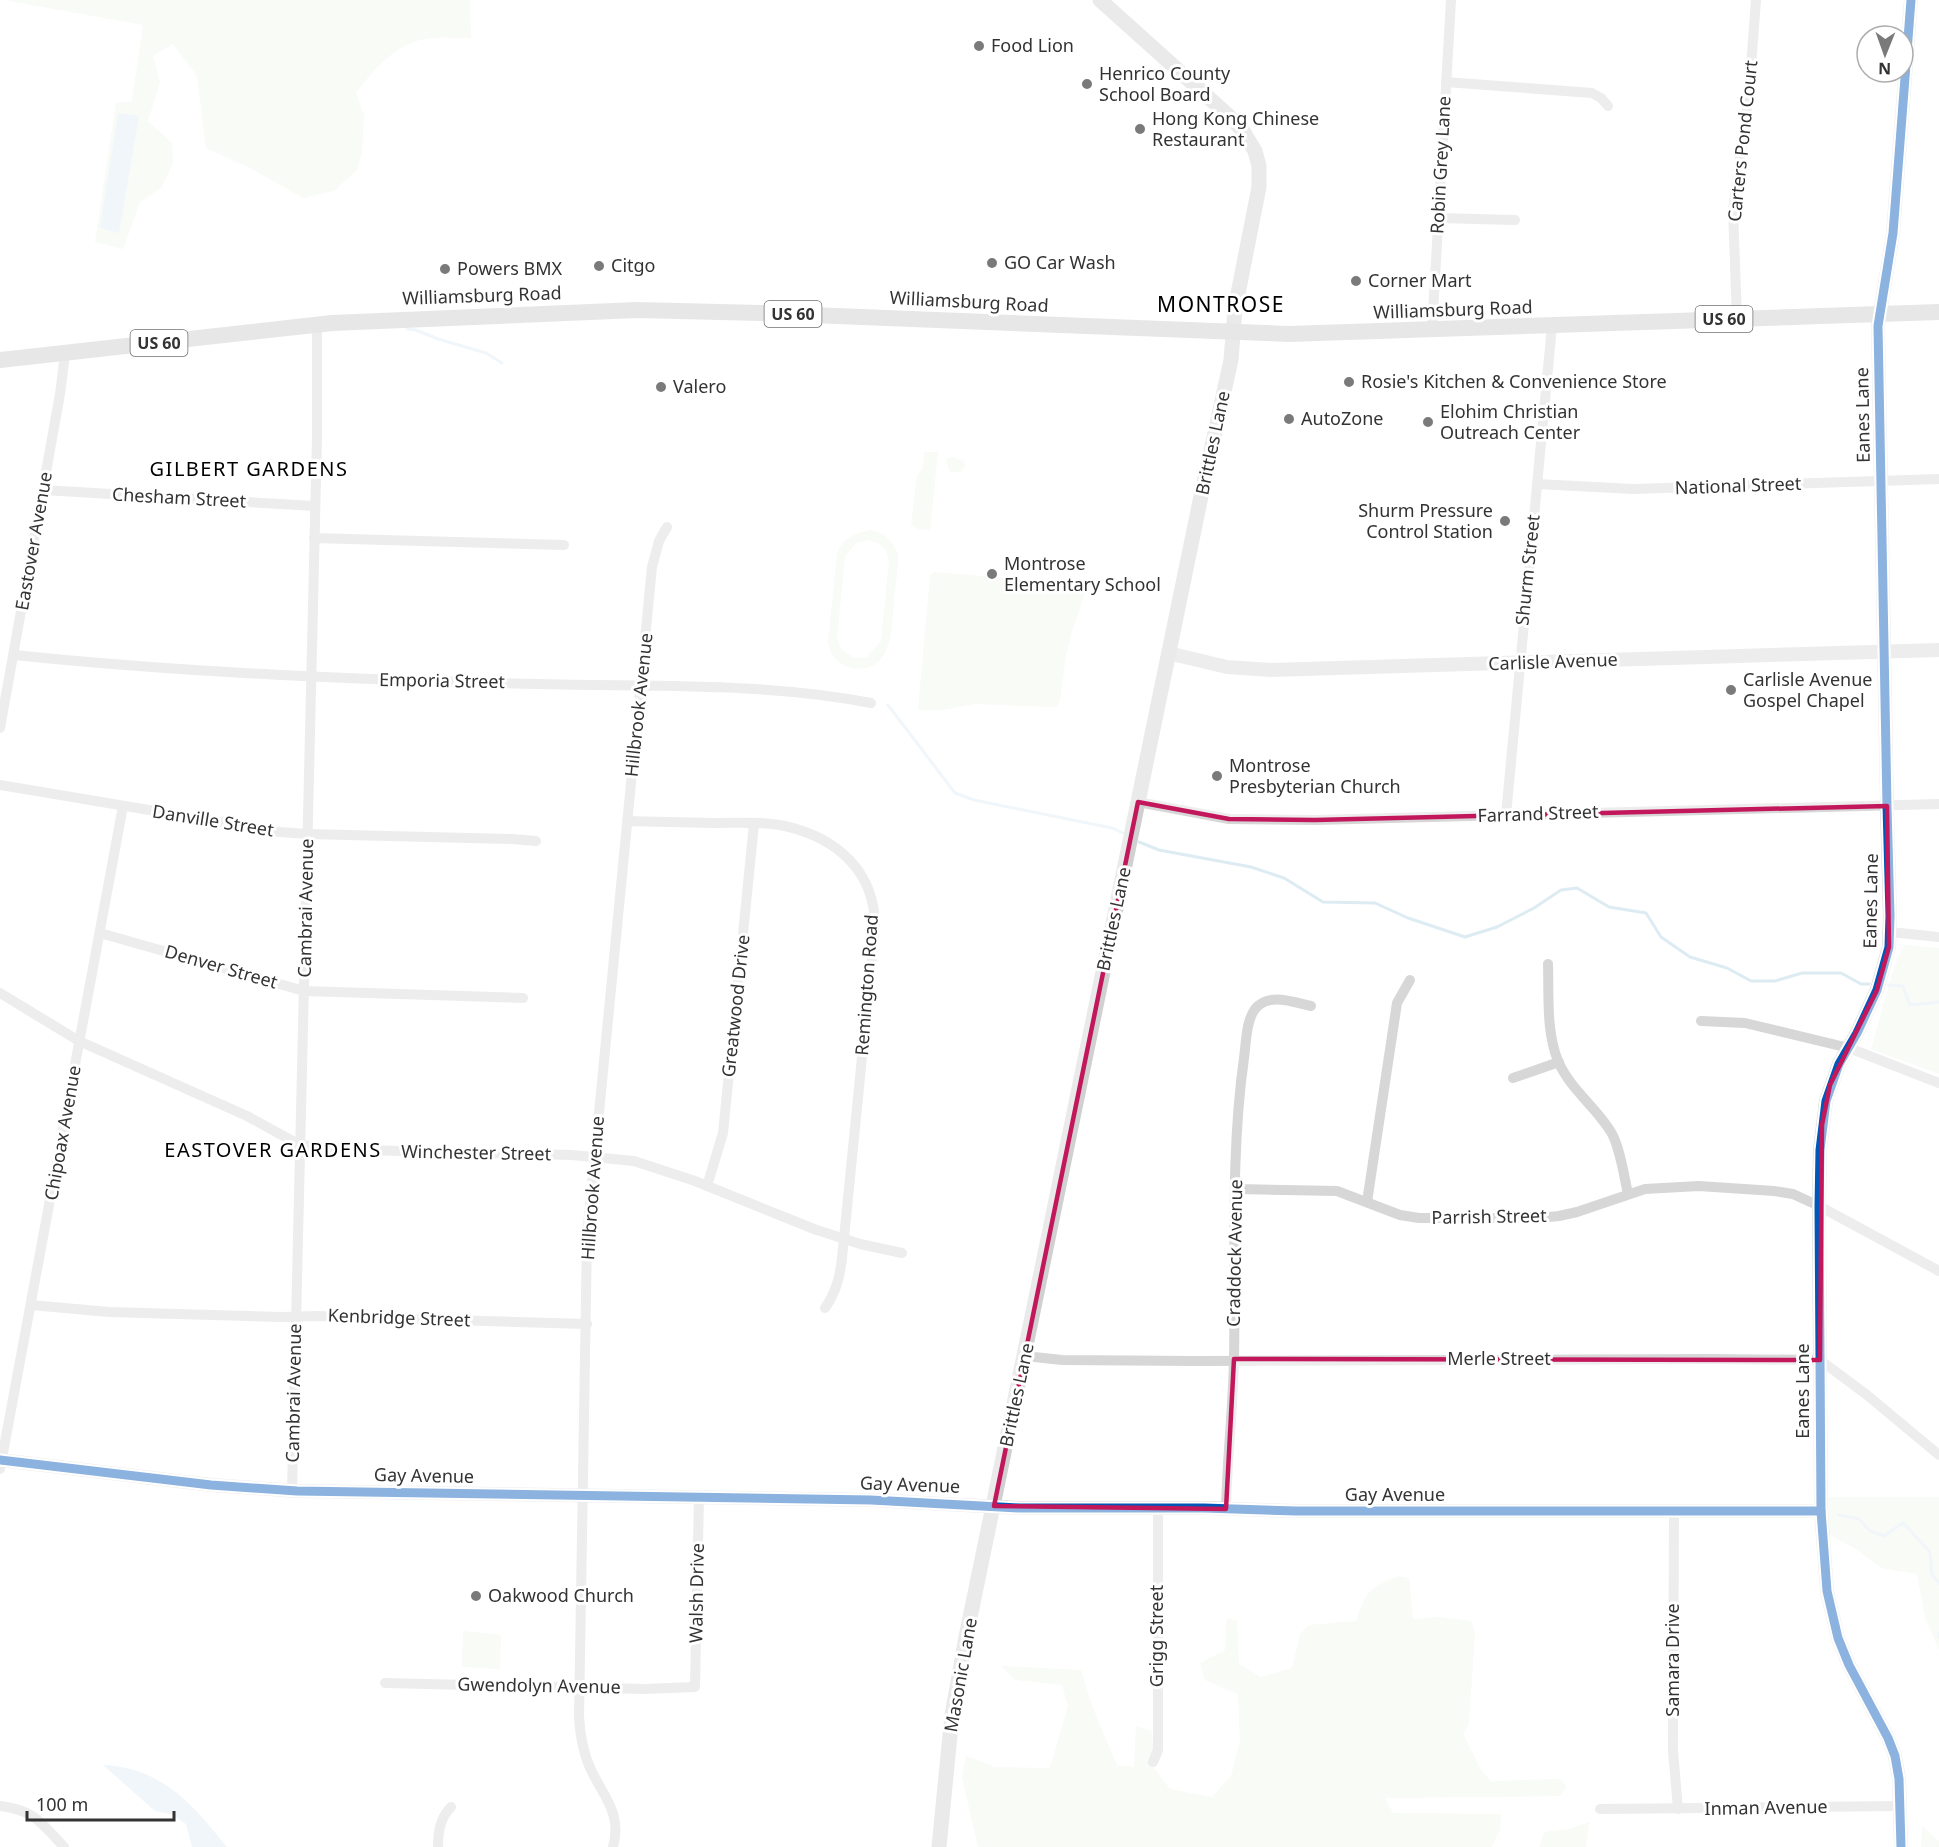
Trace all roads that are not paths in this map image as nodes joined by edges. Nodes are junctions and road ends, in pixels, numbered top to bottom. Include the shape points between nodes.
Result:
1 (1100, 0) edge
2 (1451, 0) edge
3 (1756, 0) edge
4 (1911, 0) edge
5 (1446, 82) junction
6 (1608, 106) dead end
7 (1438, 218) junction
8 (1515, 220) dead end
9 (1939, 312) edge
10 (1879, 313) junction
11 (1737, 319) junction
12 (317, 324) junction
13 (1552, 326) junction
14 (1432, 330) junction
15 (1234, 333) junction
16 (65, 354) junction
17 (0, 360) edge
18 (1939, 479) edge
19 (1880, 482) junction
20 (1537, 484) junction
21 (43, 490) junction
22 (314, 506) junction
23 (667, 527) dead end
24 (314, 538) junction
25 (564, 545) dead end
26 (1939, 650) edge
27 (1884, 651) junction
28 (1168, 653) junction
29 (14, 655) junction
30 (1520, 663) junction
31 (311, 677) junction
32 (641, 686) junction
33 (871, 703) dead end
34 (0, 728) edge
35 (0, 785) edge
36 (1138, 802) junction
37 (1939, 804) edge
38 (123, 806) junction
39 (1887, 806) junction
40 (1506, 815) junction
41 (627, 821) junction
42 (754, 824) junction
43 (307, 834) junction
44 (536, 841) dead end
45 (1890, 932) junction
46 (100, 933) junction
47 (1939, 937) edge
48 (1548, 964) dead end
49 (1410, 980) dead end
50 (304, 991) junction
51 (0, 993) edge
52 (523, 998) dead end
53 (1311, 1006) dead end
54 (1701, 1021) dead end
55 (79, 1041) junction
56 (1849, 1048) junction
57 (1559, 1062) junction
58 (1513, 1078) dead end
59 (1939, 1083) edge
60 (300, 1145) junction
61 (594, 1157) junction
62 (707, 1186) junction
63 (1236, 1189) junction
64 (1628, 1194) junction
65 (1367, 1202) junction
66 (1819, 1206) junction
67 (844, 1239) junction
68 (902, 1253) dead end
69 (1939, 1271) edge
70 (31, 1305) junction
71 (825, 1308) dead end
72 (296, 1316) junction
73 (587, 1324) junction
74 (1025, 1356) junction
75 (1234, 1359) junction
76 (1820, 1360) junction
77 (1939, 1455) edge
78 (0, 1463) edge
79 (292, 1491) junction
80 (582, 1496) junction
81 (699, 1497) junction
82 (994, 1506) junction
83 (1158, 1508) junction
84 (1226, 1509) junction
85 (1821, 1510) junction
86 (1674, 1511) junction
87 (385, 1683) dead end
88 (579, 1687) junction
89 (693, 1687) joint
90 (1153, 1762) dead end
91 (0, 1806) edge
92 (1900, 1806) junction
93 (451, 1807) dead end
94 (1600, 1809) dead end
95 (1678, 1809) junction
96 (64, 1847) edge
97 (438, 1847) edge
98 (613, 1847) edge
99 (939, 1847) edge
100 (1901, 1847) edge

1 - 15 main road, Brittles Lane via 1229,116 1255,150 1259,187 1235,309
2 - 5 street, Robin Grey Lane
3 - 11 street, Carters Pond Court via 1749,93 1733,210
4 - 10 street, Eanes Lane via 1893,233
5 - 6 street via 1592,93
5 - 7 street, Robin Grey Lane
7 - 8 street
7 - 14 street, Robin Grey Lane
9 - 10 main road, Williamsburg Road / US 60
10 - 11 main road, Williamsburg Road / US 60
10 - 19 street, Eanes Lane
11 - 13 main road, Williamsburg Road / US 60
12 - 15 main road, Williamsburg Road / US 60 via 680,310
12 - 16 main road, Williamsburg Road / US 60
12 - 22 street, Cambrai Avenue
13 - 14 main road, Williamsburg Road / US 60
13 - 20 street, Shurm Street
14 - 15 main road, Williamsburg Road / US 60
15 - 28 main road, Brittles Lane
16 - 17 main road, Williamsburg Road / US 60
16 - 21 street, Eastover Avenue
18 - 19 street, National Street
19 - 20 street, National Street via 1633,489
19 - 27 street, Eanes Lane
20 - 30 street, Shurm Street
21 - 22 street, Chesham Street
21 - 29 street, Eastover Avenue
22 - 24 street, Cambrai Avenue
23 - 32 street, Hillbrook Avenue via 652,567
24 - 25 street
24 - 31 street, Cambrai Avenue
26 - 27 street, Carlisle Avenue
27 - 30 street, Carlisle Avenue
27 - 39 street, Eanes Lane
28 - 30 street, Carlisle Avenue via 1227,667 1271,670
28 - 36 main road, Brittles Lane
29 - 31 street, Emporia Street
29 - 34 street, Eastover Avenue
30 - 40 street, Shurm Street
31 - 32 street, Emporia Street
31 - 43 street, Cambrai Avenue
32 - 33 street, Emporia Street via 775,691
32 - 41 street, Hillbrook Avenue
35 - 38 street, Danville Street
36 - 40 street, Farrand Street via 1247,820
36 - 74 main road, Brittles Lane
37 - 39 street, Farrand Street
38 - 43 street, Danville Street
38 - 46 street, Chipoax Avenue
39 - 40 street, Farrand Street
39 - 45 street, Eanes Lane
41 - 42 street, Remington Road
41 - 61 street, Hillbrook Avenue
42 - 62 street, Greatwood Drive via 723,1133
42 - 67 street, Remington Road via 795,829 834,847 864,878 875,910
43 - 44 street, Danville Street
43 - 50 street, Cambrai Avenue
45 - 47 street
45 - 56 street, Eanes Lane via 1877,990
46 - 50 street, Denver Street
46 - 55 street, Chipoax Avenue
48 - 57 street via 1551,1038
49 - 65 street via 1397,1003
50 - 52 street, Denver Street
50 - 60 street, Cambrai Avenue
51 - 55 street, Winchester Street
53 - 63 street, Craddock Avenue via 1275,999 1263,1003 1252,1016 1238,1108
54 - 56 street via 1745,1023
55 - 60 street, Winchester Street via 248,1116
55 - 70 street, Chipoax Avenue
56 - 59 street
56 - 66 street, Eanes Lane via 1826,1101
57 - 58 street
57 - 64 street via 1576,1090 1613,1134
60 - 61 street, Winchester Street
60 - 72 street, Cambrai Avenue
61 - 62 street, Winchester Street via 648,1164
61 - 73 street, Hillbrook Avenue via 587,1236
62 - 67 street, Winchester Street
63 - 65 street, Parrish Street via 1327,1190
63 - 75 street, Craddock Avenue
64 - 65 street, Parrish Street via 1577,1212 1538,1218 1419,1218
64 - 66 street, Parrish Street via 1645,1189 1699,1186 1792,1194
66 - 69 street, Parrish Street
66 - 76 street, Eanes Lane
67 - 68 street, Winchester Street
67 - 71 street, Remington Road via 840,1279
70 - 72 street, Kenbridge Street via 109,1312
70 - 78 street, Chipoax Avenue
72 - 73 street, Kenbridge Street
72 - 79 street, Cambrai Avenue
73 - 80 street, Hillbrook Avenue
74 - 75 street, Merle Street via 1062,1360
74 - 82 main road, Brittles Lane
75 - 76 street, Merle Street
75 - 84 street, Craddock Avenue
76 - 77 street
76 - 85 street, Eanes Lane
78 - 79 street, Gay Avenue
79 - 80 street, Gay Avenue
80 - 81 street, Gay Avenue
80 - 88 street, Hillbrook Avenue
81 - 82 street, Gay Avenue
81 - 89 street, Walsh Drive via 697,1680
82 - 83 street, Gay Avenue
82 - 99 main road, Masonic Lane via 952,1715
83 - 84 street, Gay Avenue
83 - 90 street, Grigg Street via 1158,1750
84 - 86 street, Gay Avenue
85 - 86 street, Gay Avenue
85 - 92 street, Eanes Lane via 1826,1581 1834,1622 1849,1665 1895,1756
86 - 95 street, Samara Drive via 1672,1751
87 - 88 street, Gwendolyn Avenue
88 - 89 street, Gwendolyn Avenue
88 - 98 street, Hillbrook Avenue via 582,1744 592,1773 614,1813
91 - 96 street via 31,1813
92 - 95 street, Inman Avenue
92 - 100 street, Eanes Lane
93 - 97 street via 444,1815
94 - 95 street, Inman Avenue

